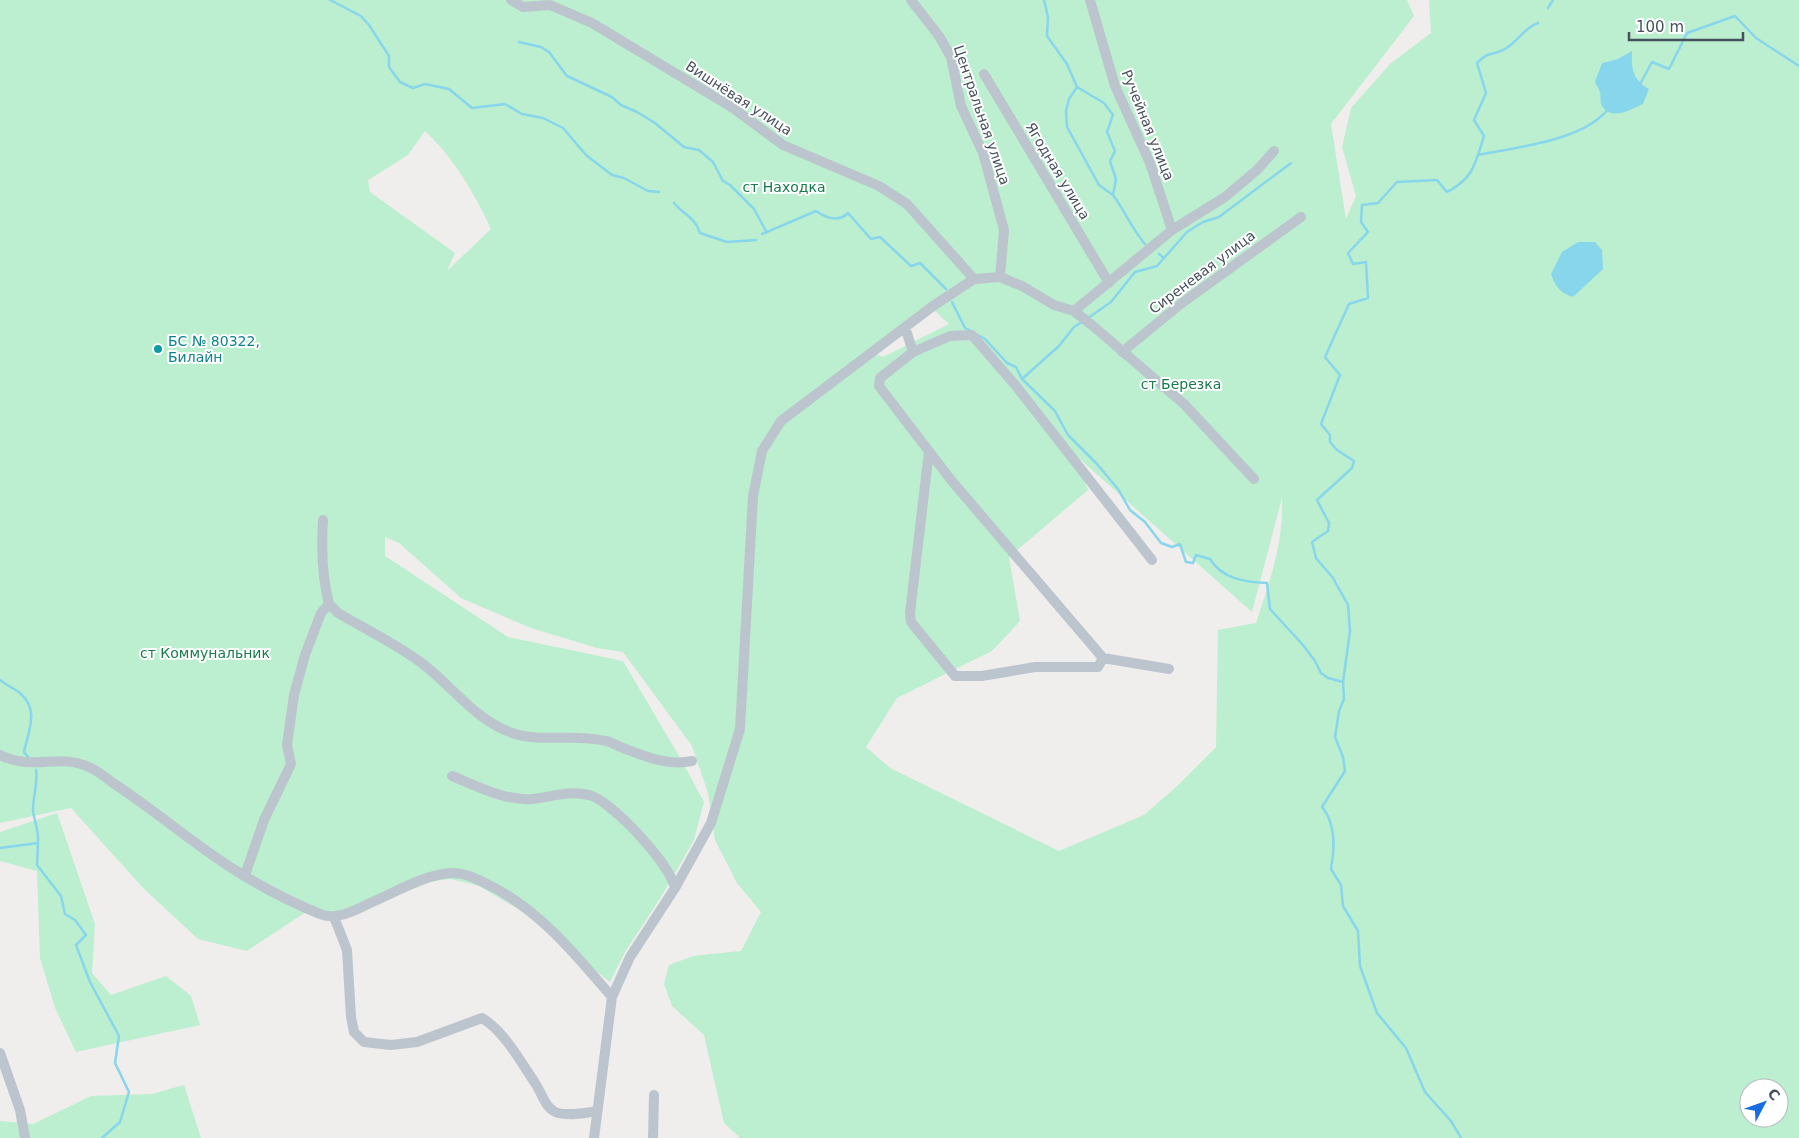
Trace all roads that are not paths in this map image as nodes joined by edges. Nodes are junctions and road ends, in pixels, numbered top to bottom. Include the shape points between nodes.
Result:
1 (511, 0) edge
2 (911, 0) edge
3 (1090, 0) edge
4 (984, 74) dead end
5 (1274, 151) dead end
6 (1301, 217) dead end
7 (1172, 230) junction
8 (1000, 277) junction
9 (974, 279) junction
10 (1109, 283) junction
11 (1077, 314) junction
12 (905, 327) junction
13 (913, 352) junction
14 (1122, 352) junction
15 (929, 451) junction
16 (1254, 479) dead end
17 (323, 520) dead end
18 (1152, 560) dead end
19 (329, 604) junction
20 (1103, 658) junction
21 (1169, 669) dead end
22 (0, 755) edge
23 (692, 761) dead end
24 (452, 776) dead end
25 (245, 875) junction
26 (675, 888) junction
27 (334, 916) junction
28 (612, 997) junction
29 (0, 1053) edge
30 (654, 1095) dead end
31 (597, 1111) junction
32 (25, 1138) edge
33 (594, 1138) edge
34 (653, 1138) edge

1 - 9 street, Вишнёвая улица via 524,7 550,5 592,24 733,108 782,144 879,186 907,204
2 - 8 street, Центральная улица via 940,36 951,57 962,106 983,153 1004,230
3 - 7 street, Ручейная улица via 1115,86 1150,162
4 - 10 street, Ягодная улица
5 - 7 street via 1225,197
6 - 14 street, Сиреневая улица via 1182,303
7 - 10 street
8 - 9 street
8 - 11 street
9 - 12 street
10 - 11 street
11 - 14 street
12 - 13 street
12 - 26 street via 781,421 762,451 752,496 740,728 711,823
13 - 15 street via 880,378 879,386
13 - 18 street via 950,336 972,335
14 - 16 street via 1184,404
15 - 20 street
15 - 20 street via 910,613 912,622 955,676 982,676 1035,667 1098,667
17 - 19 street via 321,552
19 - 23 street via 338,613 416,658 439,676 453,694 511,732 608,741 660,762
19 - 25 street via 321,613 294,695 287,745 291,764 264,820
20 - 21 street
22 - 25 street via 28,764 66,760 91,768
24 - 26 street via 513,798 568,794 592,796 650,846 672,877
25 - 27 street via 322,915
26 - 28 street via 630,956
27 - 28 street via 350,913 442,874 473,877 507,894 548,924
27 - 31 street via 347,950 354,1032 364,1042 391,1045 417,1042 482,1018 510,1048 548,1106 558,1113
28 - 31 street
29 - 32 street via 20,1110
30 - 34 street
31 - 33 street

